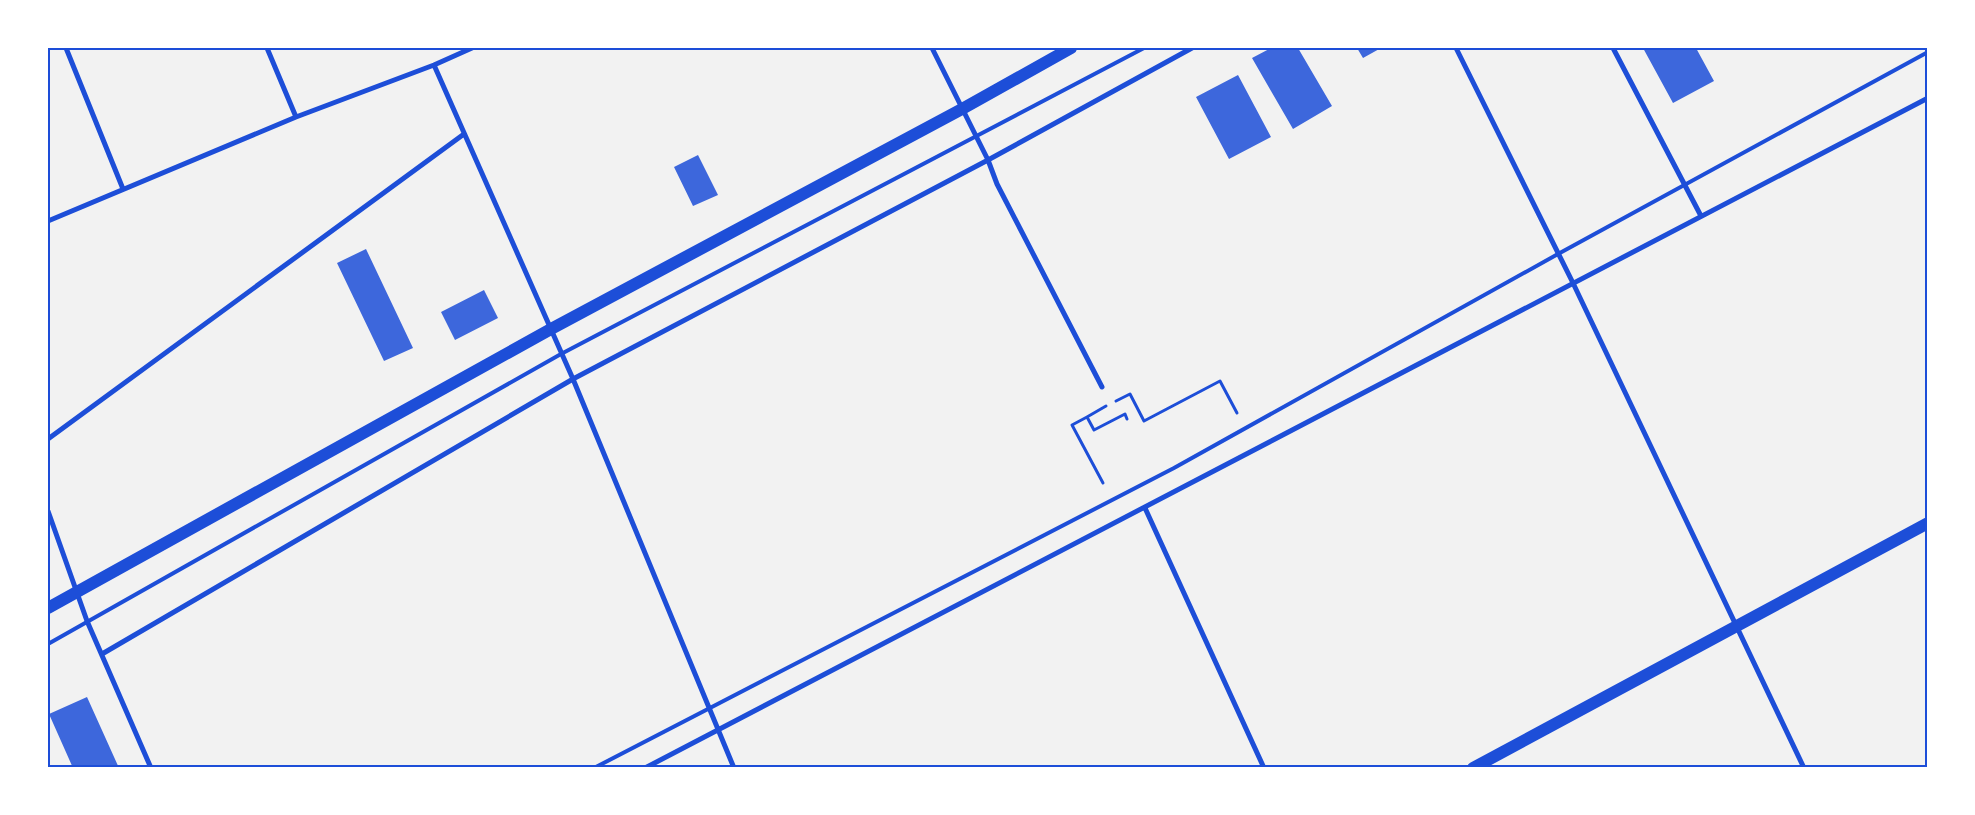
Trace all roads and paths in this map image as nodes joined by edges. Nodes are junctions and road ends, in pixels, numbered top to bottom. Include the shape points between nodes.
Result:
1 (66, 48) edge
2 (267, 48) edge
3 (472, 48) edge
4 (932, 48) edge
5 (1071, 48) edge
6 (1144, 48) edge
7 (1192, 48) edge
8 (1456, 48) edge
9 (1613, 48) edge
10 (1928, 52) edge
11 (434, 65) junction
12 (1928, 98) edge
13 (962, 109) junction
14 (296, 117) junction
15 (464, 134) junction
16 (976, 136) junction
17 (988, 160) junction
18 (1684, 185) junction
19 (123, 189) junction
20 (1701, 216) junction
21 (48, 221) edge
22 (1558, 254) junction
23 (1573, 282) junction
24 (551, 329) junction
25 (561, 354) junction
26 (573, 379) junction
27 (1102, 387) dead end
28 (1087, 417) junction
29 (1127, 419) dead end
30 (1245, 429) junction
31 (48, 439) edge
32 (1111, 499) junction
33 (1145, 508) junction
34 (48, 511) edge
35 (1928, 523) edge
36 (78, 592) junction
37 (48, 608) edge
38 (88, 621) junction
39 (1738, 626) junction
40 (48, 644) edge
41 (102, 654) junction
42 (707, 707) junction
43 (718, 730) junction
44 (151, 768) edge
45 (594, 768) edge
46 (645, 768) edge
47 (734, 768) edge
48 (1264, 768) edge
49 (1473, 768) edge
50 (1804, 768) edge

1 - 19 street
2 - 14 street
3 - 11 street
4 - 13 street
5 - 13 main road
6 - 16 lane
7 - 17 street
8 - 22 street
9 - 18 street
10 - 18 lane
11 - 14 street
11 - 15 street
12 - 20 street
13 - 16 street
13 - 24 main road
14 - 19 street
15 - 24 street
15 - 31 street
16 - 17 street
16 - 25 lane
17 - 26 street
17 - 27 street via 997,184
18 - 20 street
18 - 22 lane
19 - 21 street
20 - 23 street
22 - 23 street
22 - 30 lane
23 - 33 street
23 - 39 street
24 - 25 street
24 - 36 main road
25 - 26 street
25 - 38 lane
26 - 41 street
26 - 42 street
28 - 29 path via 1094,430 1124,414
28 - 30 path via 1130,394 1144,421 1220,381
28 - 32 path via 1072,424
30 - 32 lane
32 - 42 lane
33 - 43 street
33 - 48 street
34 - 36 street
35 - 39 main road
36 - 37 main road
36 - 38 street
38 - 40 lane
38 - 41 street
39 - 49 main road
39 - 50 street
41 - 44 street
42 - 43 street
42 - 45 lane
43 - 46 street
43 - 47 street

